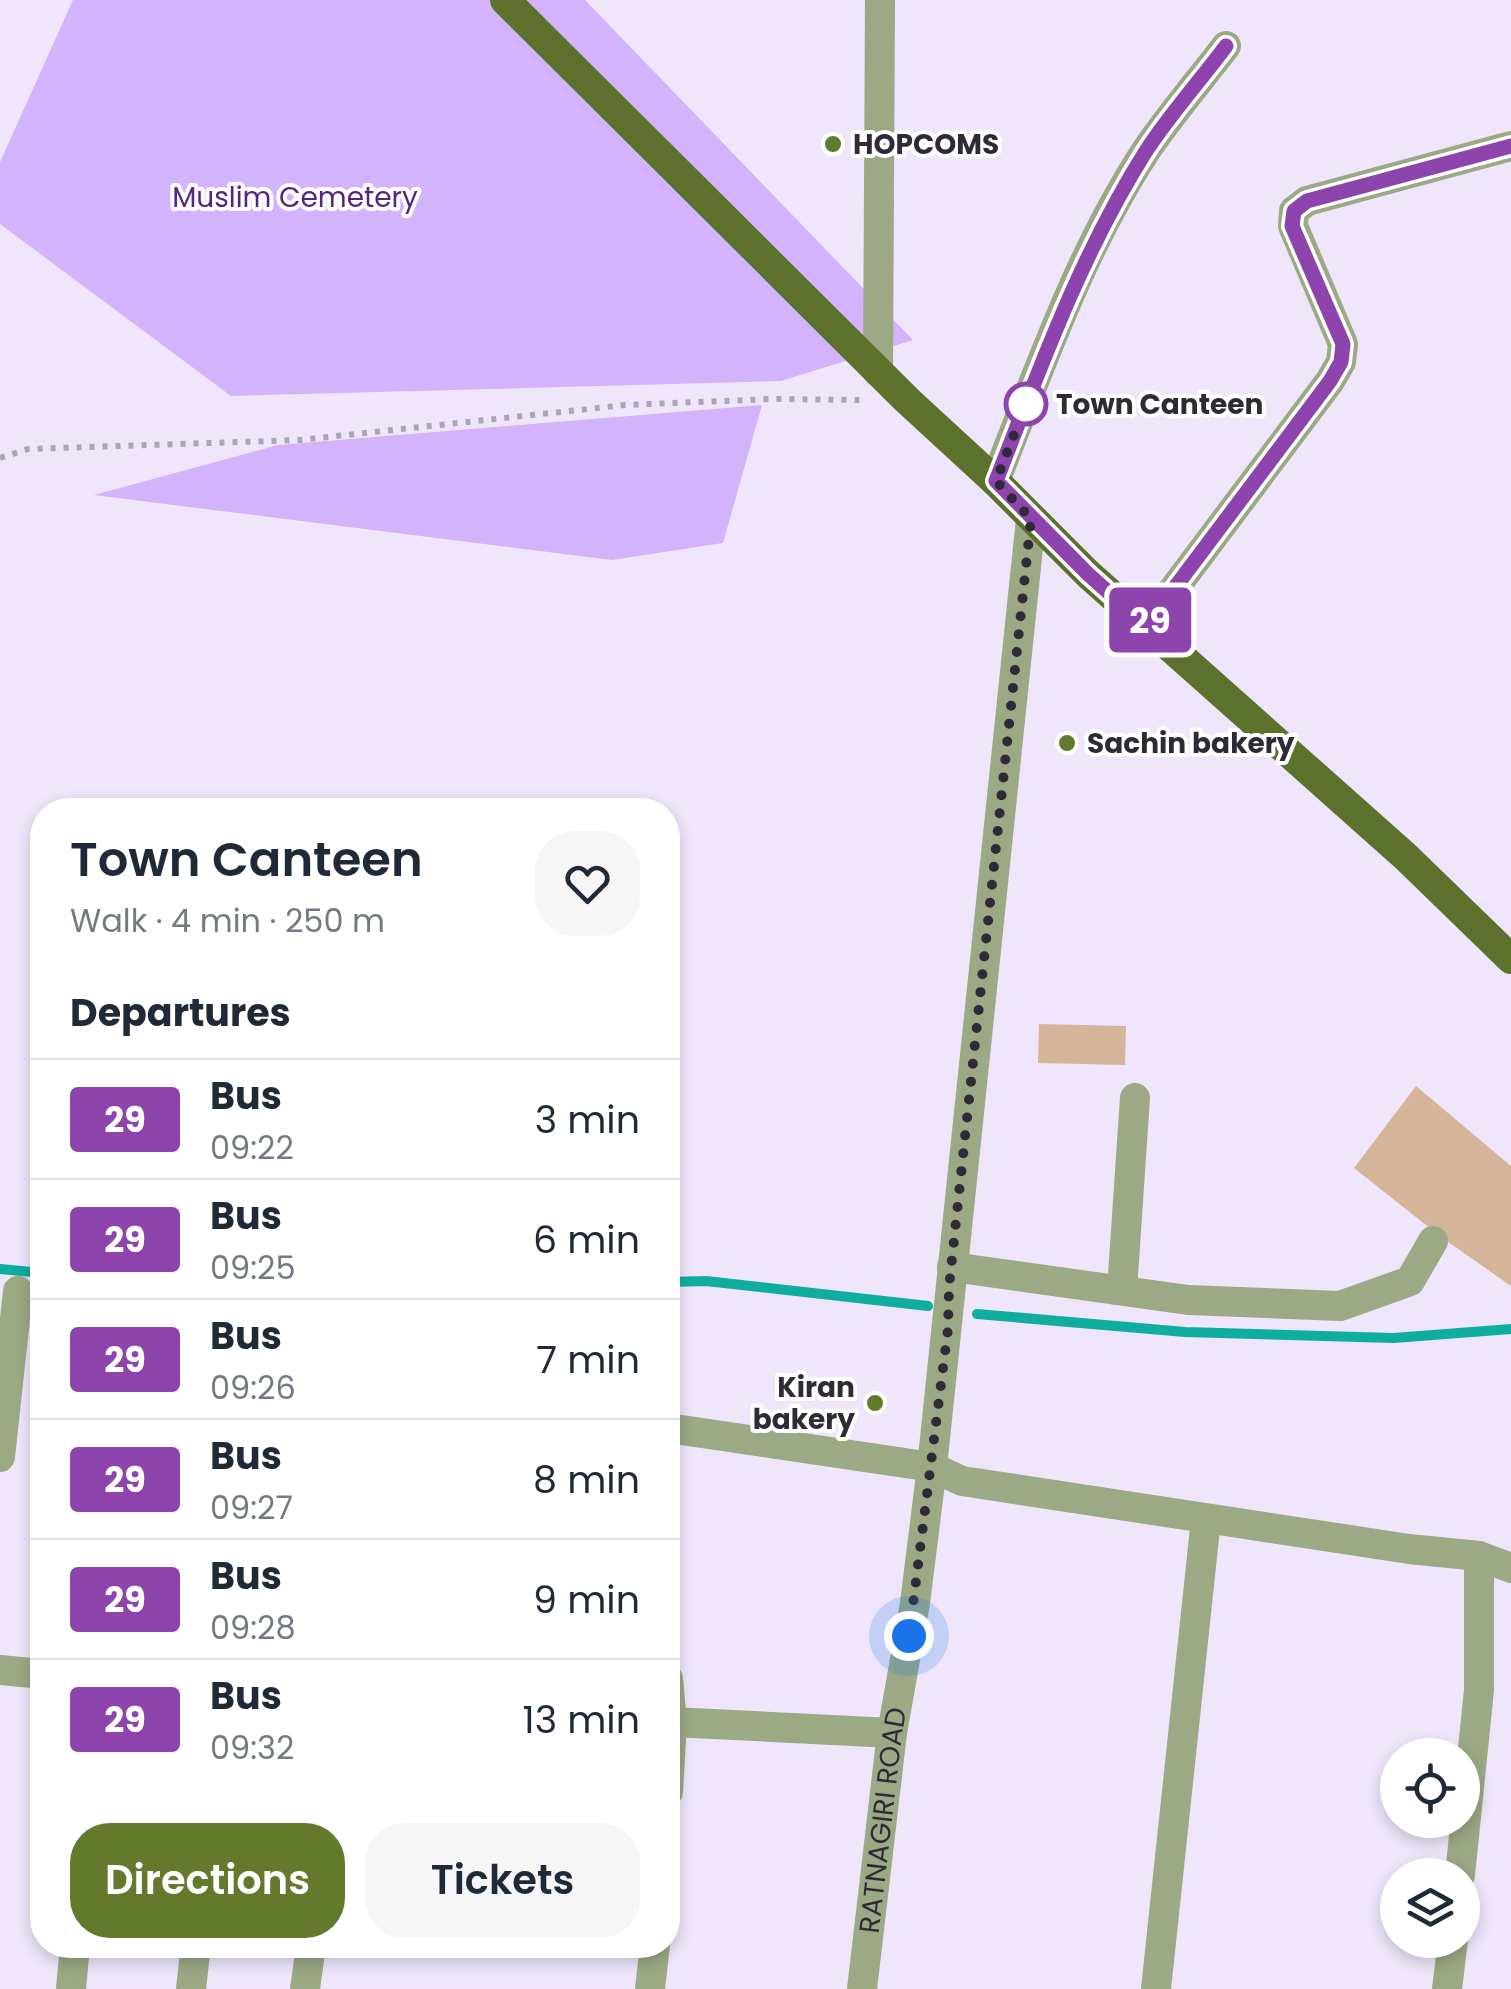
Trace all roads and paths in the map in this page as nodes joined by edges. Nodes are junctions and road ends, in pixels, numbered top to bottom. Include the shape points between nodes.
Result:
1 (505, 0) edge
2 (880, 0) edge
3 (1226, 46) dead end
4 (1511, 146) edge
5 (878, 372) junction
6 (906, 400) junction
7 (0, 458) edge
8 (996, 481) junction
9 (1031, 519) junction
10 (1146, 626) junction
11 (1511, 959) edge
12 (1135, 1098) dead end
13 (1433, 1241) dead end
14 (952, 1267) junction
15 (1122, 1290) junction
16 (20, 1291) edge
17 (680, 1430) edge
18 (0, 1457) edge
19 (932, 1468) junction
20 (1206, 1519) junction
21 (1479, 1556) junction
22 (1511, 1568) edge
23 (0, 1670) edge
24 (30, 1673) edge
25 (680, 1722) edge
26 (892, 1733) junction
27 (1462, 1858) edge
28 (75, 1958) edge
29 (194, 1958) edge
30 (309, 1958) edge
31 (654, 1958) edge
32 (1450, 1958) edge
33 (71, 1989) edge
34 (190, 1989) edge
35 (305, 1989) edge
36 (650, 1989) edge
37 (862, 1989) edge
38 (1156, 1989) edge
39 (1446, 1989) edge

1 - 5 main road
2 - 5 street
3 - 8 street via 1147,150 1073,286
4 - 10 street via 1307,201 1294,211 1292,226 1343,344 1341,362
5 - 6 main road
6 - 7 path via 626,406 300,440 28,449
6 - 8 main road
8 - 9 main road
9 - 10 main road
9 - 14 street, RATNAGIRI ROAD
10 - 11 main road
12 - 15 street
13 - 15 street via 1410,1281 1340,1306 1188,1300
14 - 15 street
14 - 19 street, RATNAGIRI ROAD
16 - 18 street
17 - 19 street
19 - 20 street via 962,1481
19 - 26 street, RATNAGIRI ROAD
20 - 21 street
20 - 38 street
21 - 22 street
21 - 27 street via 1479,1690
23 - 24 street
25 - 26 street
26 - 37 street, RATNAGIRI ROAD
28 - 33 street
29 - 34 street
30 - 35 street
31 - 36 street
32 - 39 street

